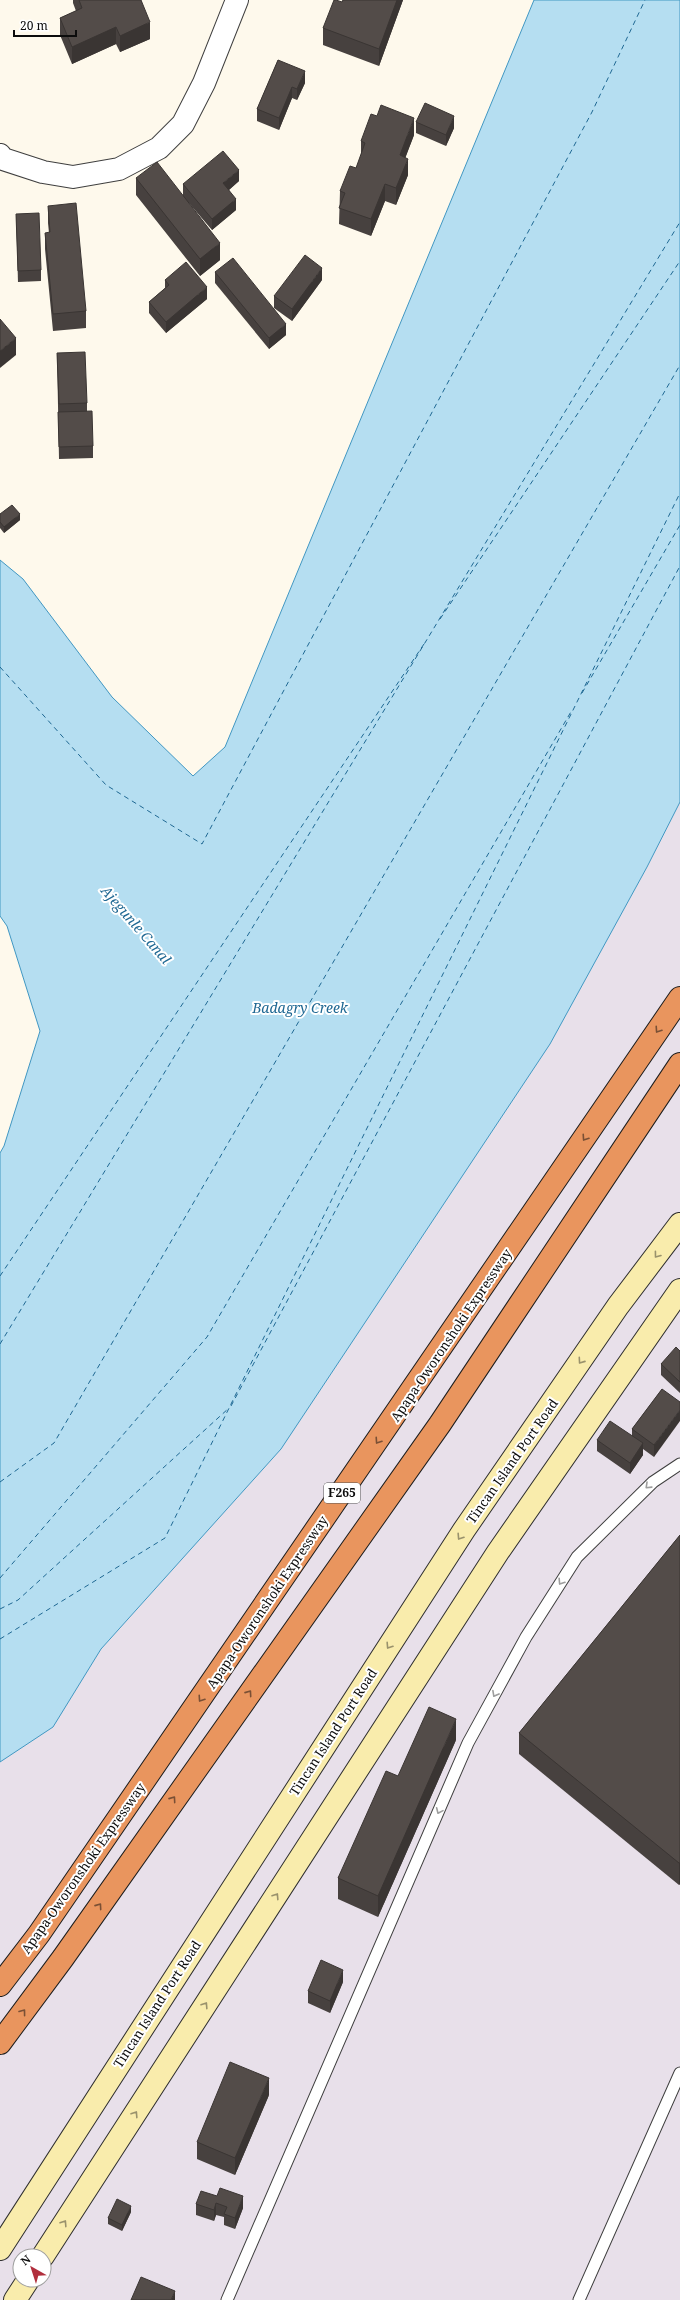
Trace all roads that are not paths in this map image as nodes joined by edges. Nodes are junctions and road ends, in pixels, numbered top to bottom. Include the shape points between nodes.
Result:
1 (237, 0) edge
2 (0, 155) edge
3 (680, 998) edge
4 (680, 1064) edge
5 (680, 1224) edge
6 (680, 1290) edge
7 (680, 1464) edge
8 (0, 1985) edge
9 (0, 2043) edge
10 (680, 2073) edge
11 (48, 2248) edge
12 (0, 2249) edge
13 (23, 2288) edge
14 (15, 2300) edge
15 (227, 2300) edge
16 (579, 2300) edge

1 - 2 street via 204,83 183,124 159,148 119,169 73,177 43,172 3,159
3 -> 8 highway, Apapa-Oworonshoki Expressway / F265 via 48,1921
9 -> 4 highway, F265 via 63,1958 440,1424
5 -> 12 street, Tincan Island Port Road via 618,1306 464,1530
11 -> 6 street via 498,1552
7 -> 15 lane via 653,1482 577,1557 526,1637 472,1736
10 - 16 lane
13 - 14 street

